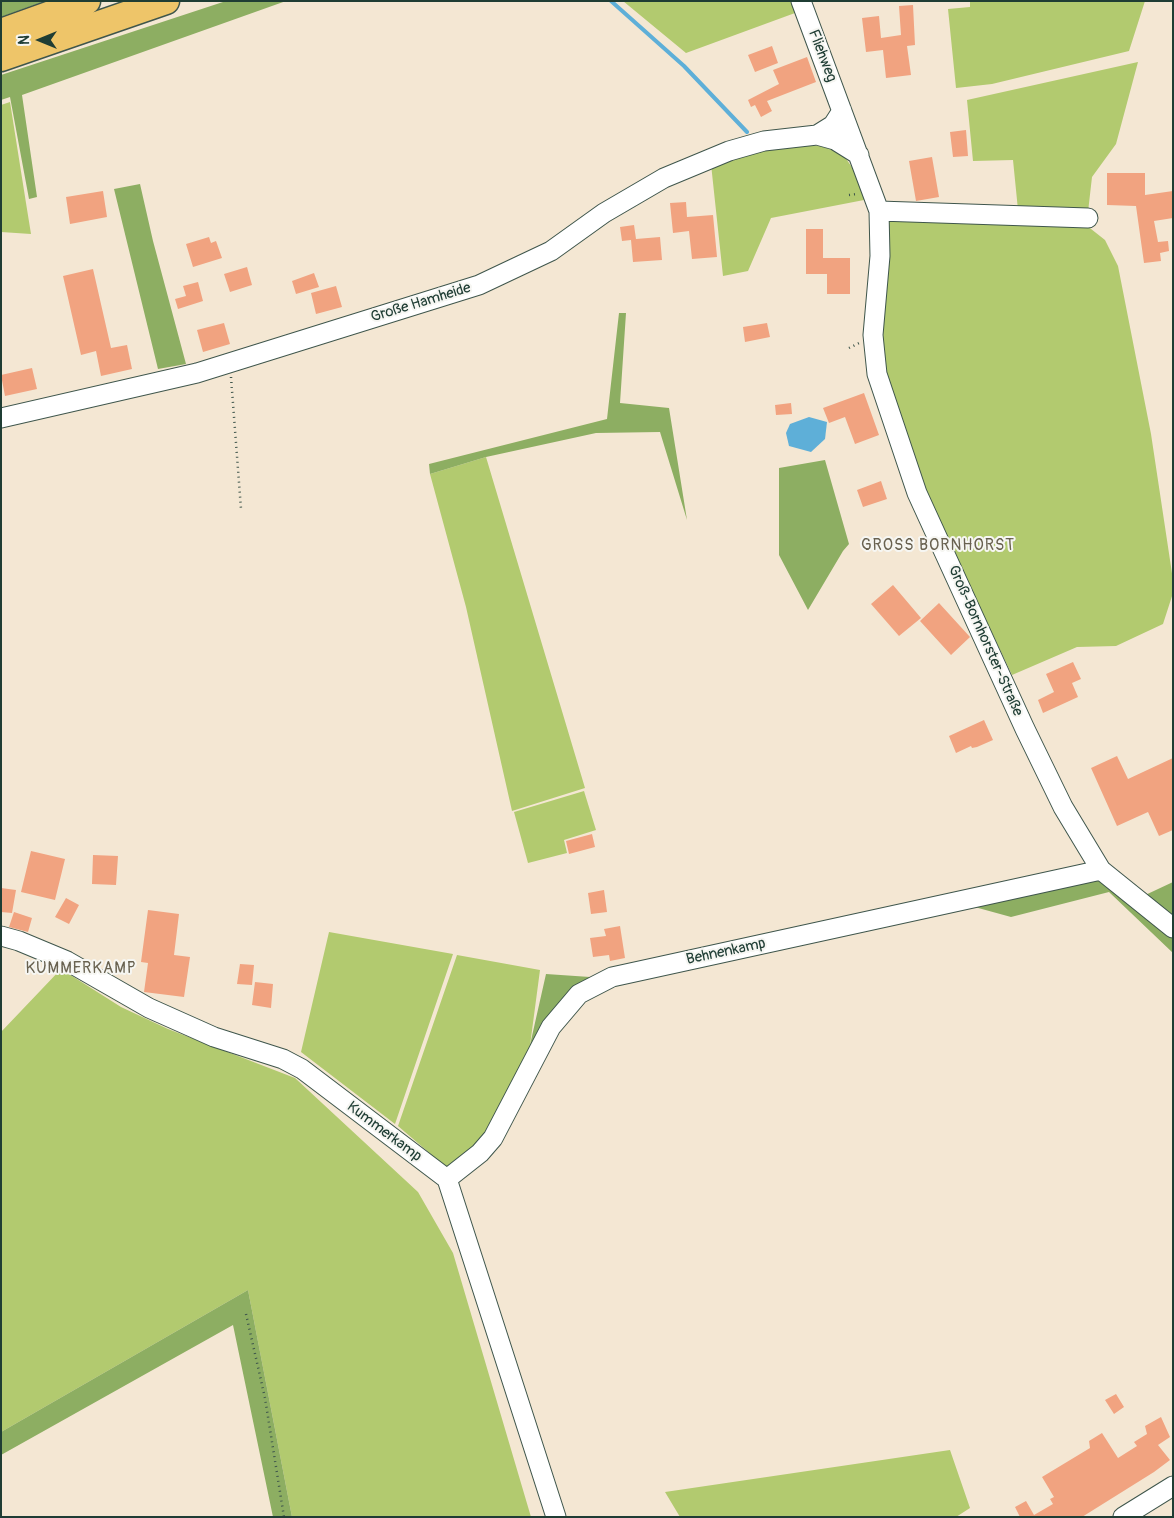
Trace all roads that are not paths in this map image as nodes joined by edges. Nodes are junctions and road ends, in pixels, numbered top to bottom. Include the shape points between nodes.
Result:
1 (87, 1) edge
2 (166, 1) edge
3 (801, 1) edge
4 (1, 32) edge
5 (1, 58) edge
6 (842, 111) junction
7 (817, 135) junction
8 (859, 155) junction
9 (879, 211) junction
10 (1088, 218) dead end
11 (1, 418) edge
12 (1101, 870) junction
13 (1173, 928) edge
14 (1, 936) edge
15 (447, 1179) junction
16 (1173, 1486) edge
17 (556, 1517) edge
18 (1123, 1517) edge

1 - 4 highway
2 - 5 highway
3 - 6 street, Fliehweg
6 - 7 street via 833,125
6 - 8 street, Groß-Bornhorster-Straße
7 - 8 street, Große Hamheide via 835,140
7 - 11 street, Große Hamheide via 764,142 729,151 664,178 604,213 551,250 479,285 230,364
8 - 9 street, Groß-Bornhorster-Straße
9 - 10 street
9 - 12 street, Groß-Bornhorster-Straße via 880,256 873,335 877,374 916,493 1063,807
12 - 13 street, Groß-Bornhorster-Straße
12 - 15 street, Behnenkamp via 612,976 579,994 551,1027 493,1138 480,1154
14 - 15 street, Kummerkamp via 68,961 157,1012 302,1069
15 - 17 street
16 - 18 street

